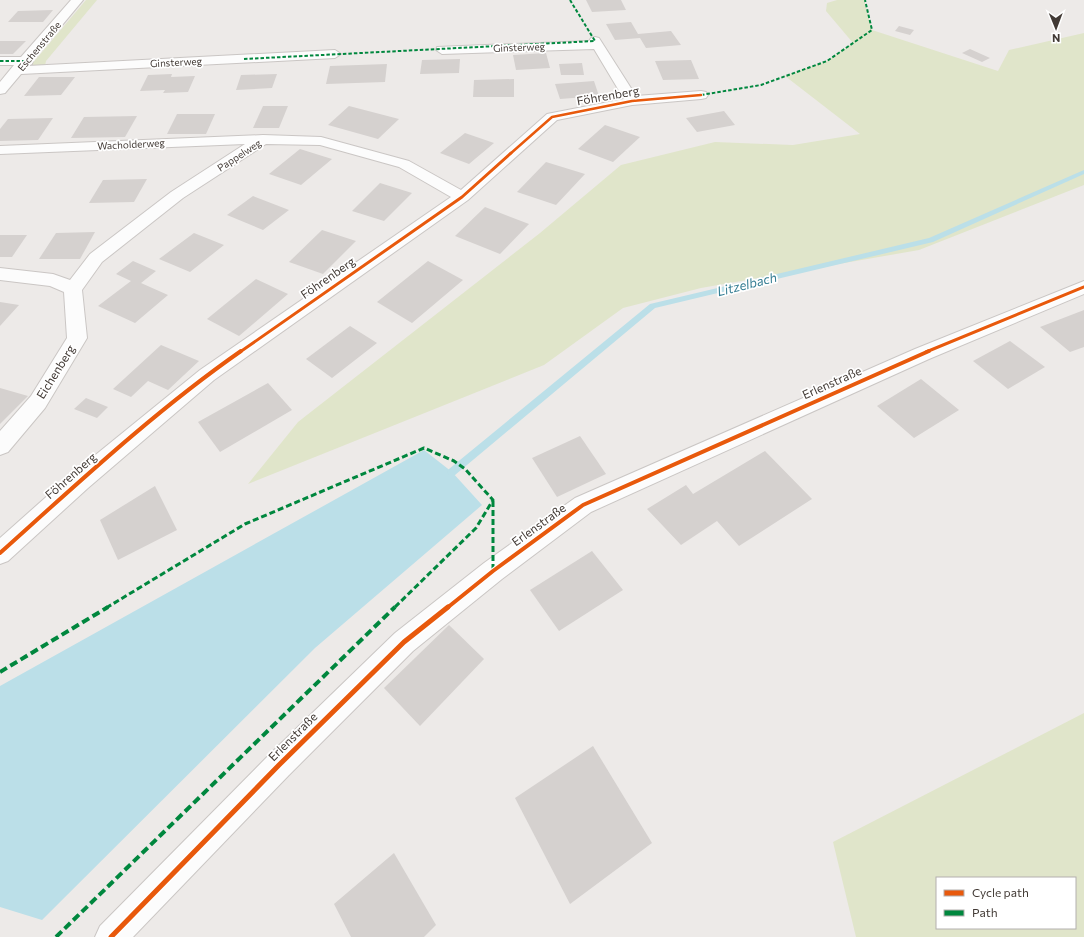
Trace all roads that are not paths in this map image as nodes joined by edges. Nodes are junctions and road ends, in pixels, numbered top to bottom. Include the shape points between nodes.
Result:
1 (77, 0) edge
2 (442, 50) dead end
3 (335, 54) dead end
4 (27, 60) junction
5 (0, 61) edge
6 (18, 70) junction
7 (0, 90) edge
8 (701, 95) dead end
9 (632, 101) junction
10 (262, 139) junction
11 (0, 150) edge
12 (462, 197) junction
13 (0, 274) edge
14 (1084, 287) edge
15 (73, 289) junction
16 (0, 446) edge
17 (0, 553) edge
18 (111, 937) edge

1 - 4 street, Eschenstraße
2 - 9 street, Ginsterweg via 596,43
3 - 6 street, Ginsterweg
4 - 5 street
4 - 6 street, Eschenstraße
6 - 7 street, Eschenstraße
8 - 9 street, Föhrenberg
9 - 12 street, Föhrenberg via 552,116
10 - 11 street, Wacholderweg
10 - 12 street, Pappelweg via 321,141 404,164
10 - 15 street, Pappelweg via 177,195 96,258
12 - 17 street, Föhrenberg via 207,375 80,481
13 - 15 street via 53,280
14 - 18 street, Erlenstraße via 922,354 583,506 493,571 404,642 278,765
15 - 16 street, Eichenberg via 77,338 38,402

